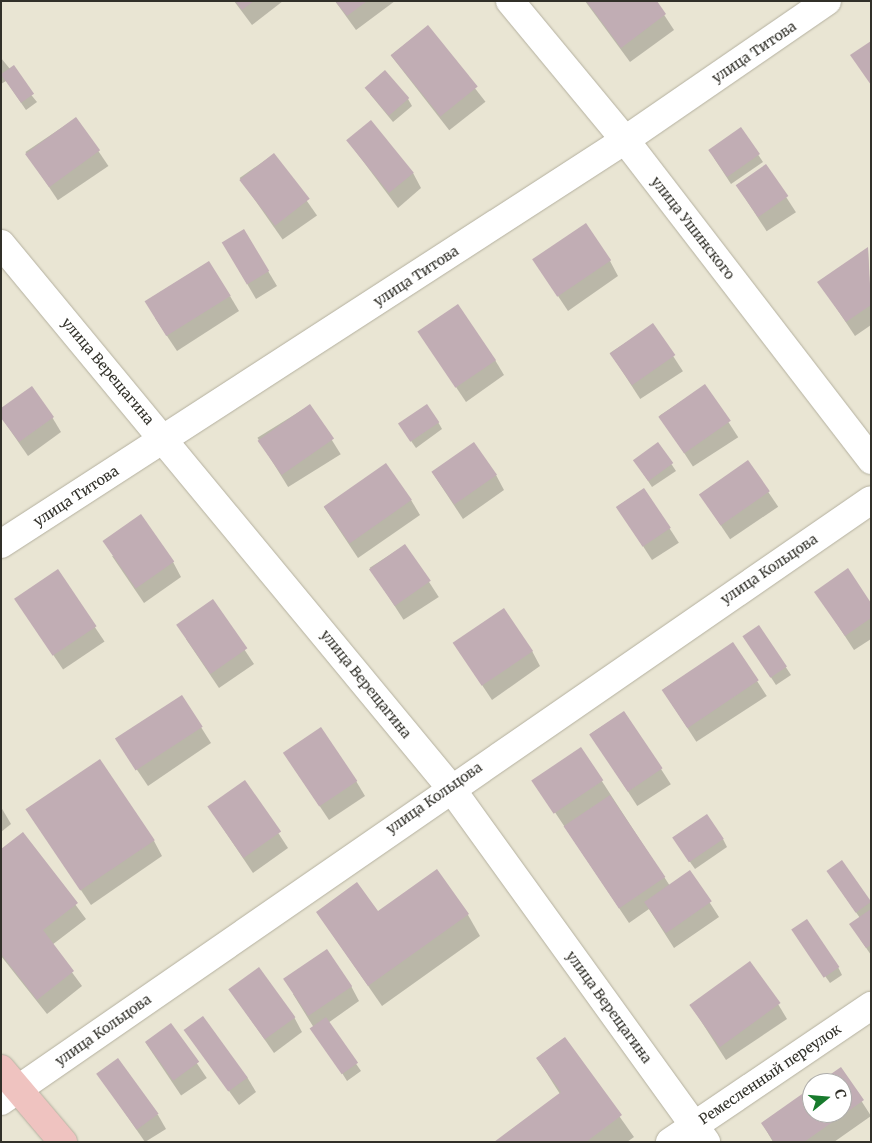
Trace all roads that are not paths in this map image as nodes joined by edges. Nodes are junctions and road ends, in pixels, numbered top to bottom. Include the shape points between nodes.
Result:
1 (510, 1) edge
2 (827, 1) edge
3 (625, 140) junction
4 (1, 244) edge
5 (164, 439) junction
6 (871, 460) edge
7 (871, 500) edge
8 (1, 544) edge
9 (450, 787) junction
10 (871, 1006) edge
11 (7, 1087) edge
12 (700, 1133) edge
13 (63, 1142) edge
14 (670, 1142) edge

1 - 3 street, улица Ушинского
2 - 3 street, улица Титова
3 - 5 street, улица Титова
3 - 6 street, улица Ушинского
4 - 5 street, улица Верещагина
5 - 8 street, улица Титова
5 - 9 street, улица Верещагина
7 - 9 street, улица Кольцова
9 - 11 street, улица Кольцова
9 - 12 street, улица Верещагина
10 - 12 street, Ремесленный переулок
11 - 13 main road
12 - 14 street, Ремесленный переулок

